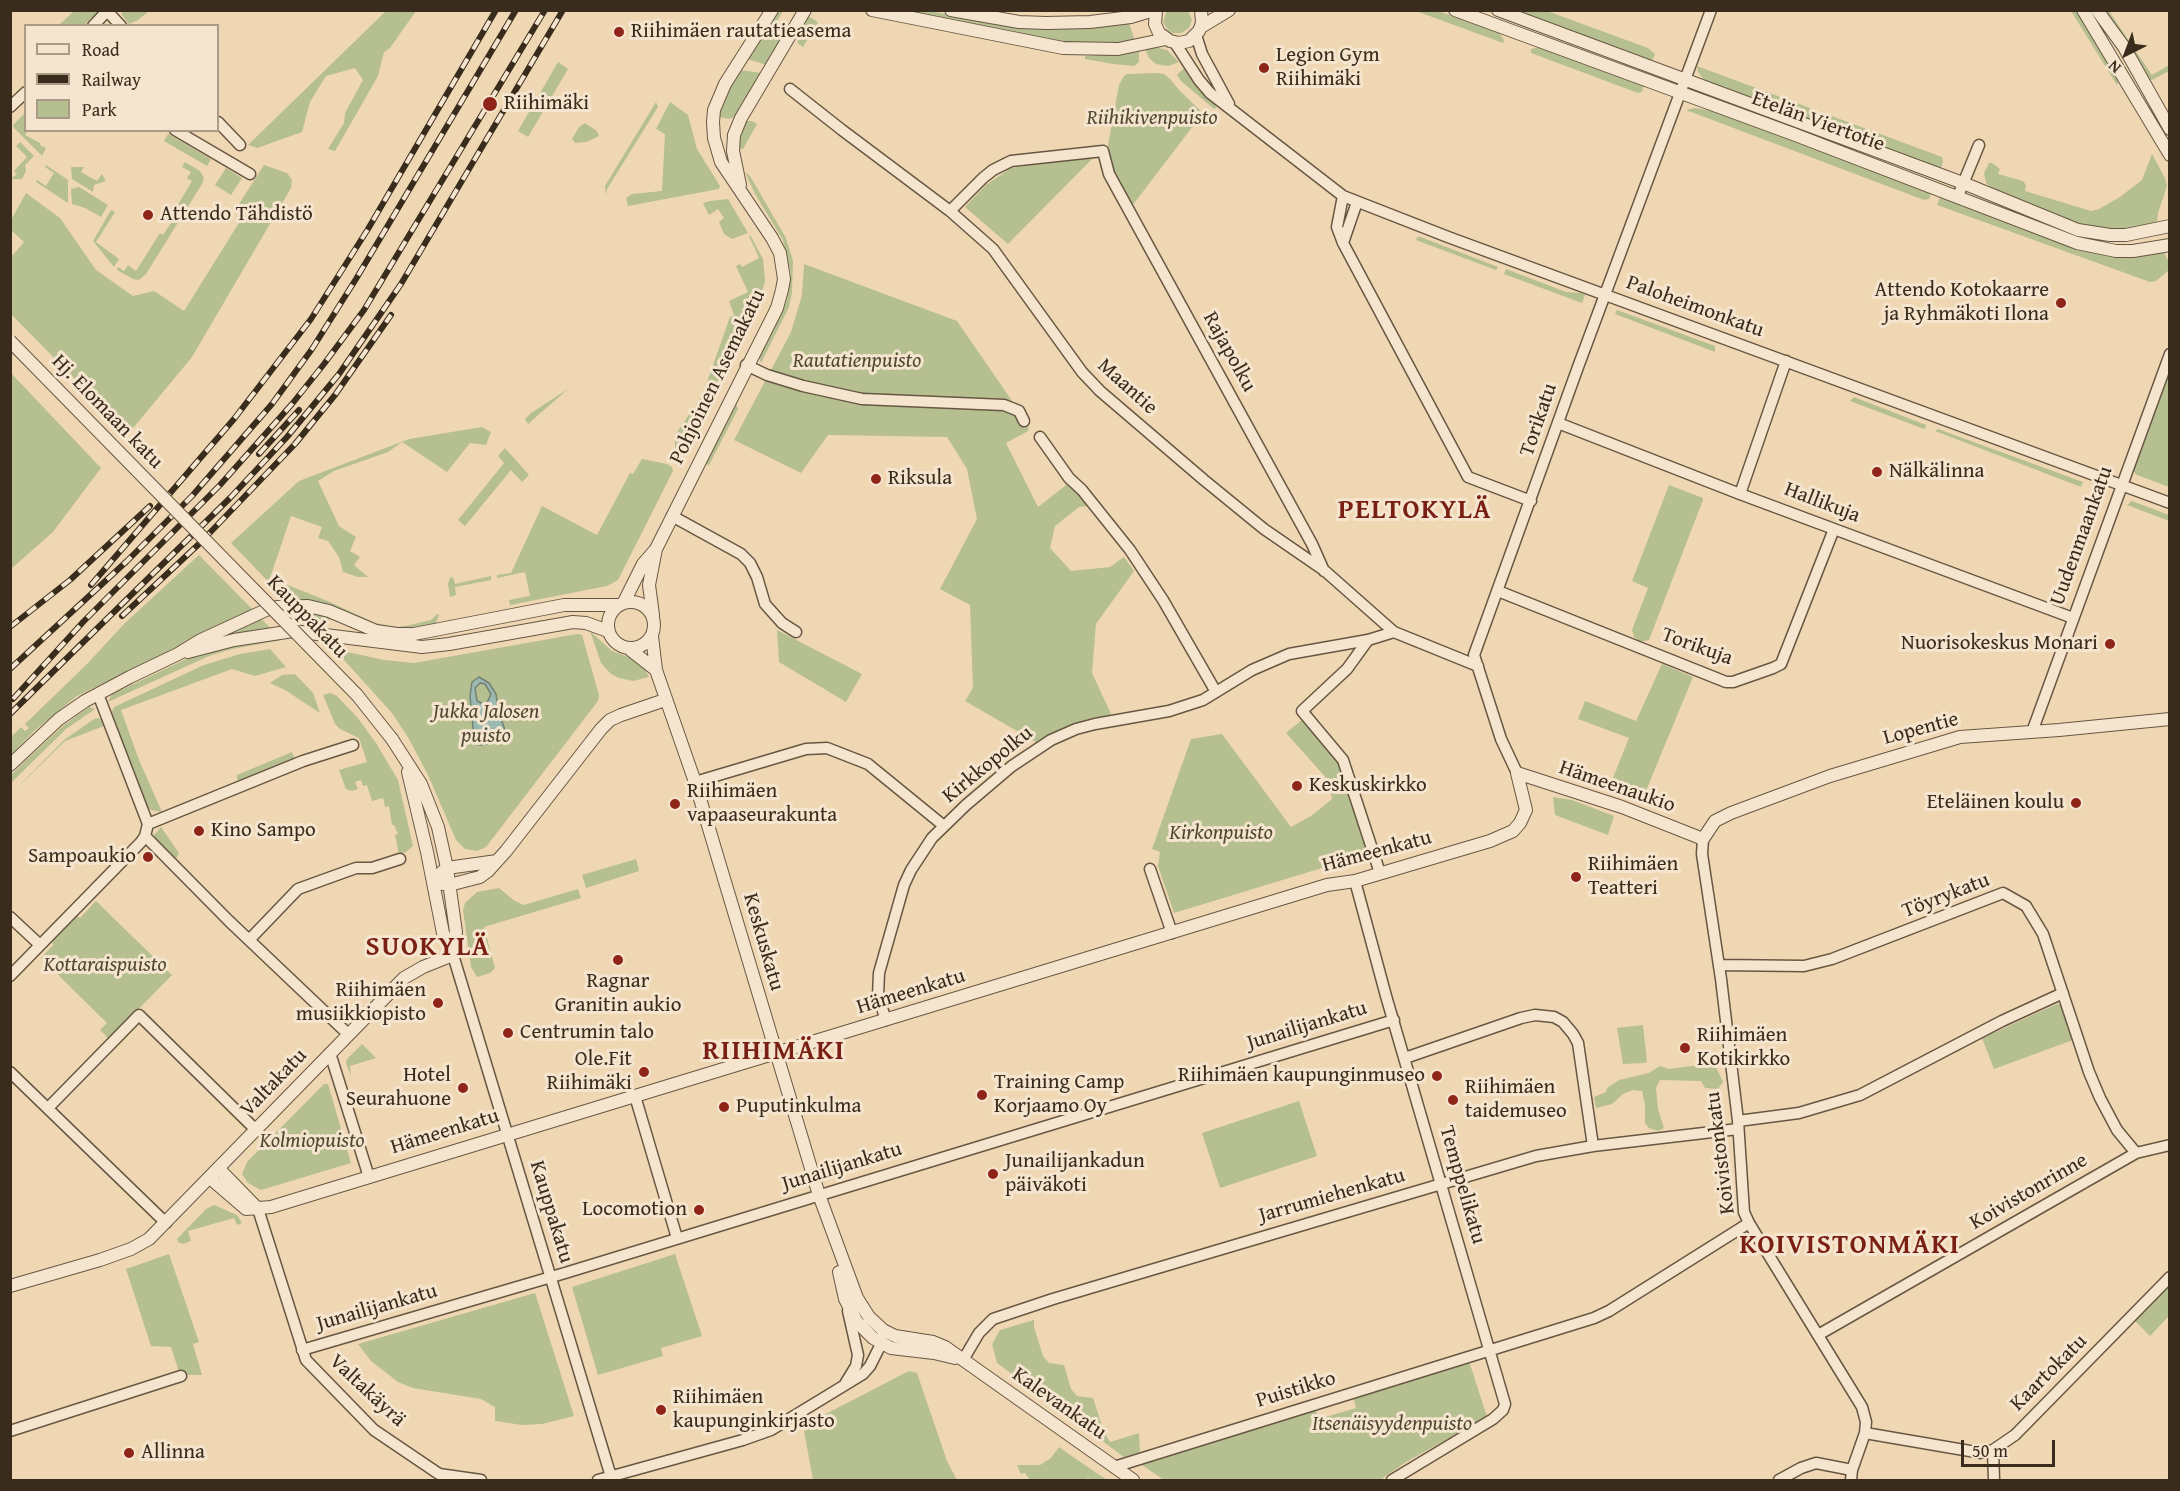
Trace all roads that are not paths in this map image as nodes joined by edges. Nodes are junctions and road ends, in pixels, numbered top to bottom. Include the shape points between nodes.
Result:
1 (772, 10) edge
2 (805, 10) edge
3 (872, 10) edge
4 (951, 10) edge
5 (1155, 10) edge
6 (1201, 10) edge
7 (1229, 10) edge
8 (1455, 10) edge
9 (1498, 10) edge
10 (1711, 10) edge
11 (2083, 10) edge
12 (2097, 10) edge
13 (108, 11) edge
14 (95, 24) edge
15 (119, 24) edge
16 (1199, 31) junction
17 (1170, 41) junction
18 (1685, 80) junction
19 (790, 89) dead end
20 (1680, 93) junction
21 (24, 94) edge
22 (10, 107) edge
23 (1230, 107) junction
24 (219, 123) edge
25 (2169, 129) edge
26 (178, 132) edge
27 (240, 145) dead end
28 (1979, 145) dead end
29 (2169, 155) edge
30 (249, 174) dead end
31 (1964, 183) junction
32 (741, 189) junction
33 (1343, 196) junction
34 (1958, 196) junction
35 (1357, 202) junction
36 (950, 211) junction
37 (2169, 226) edge
38 (1343, 243) junction
39 (2169, 244) edge
40 (1605, 295) junction
41 (10, 341) edge
42 (2169, 354) edge
43 (1786, 361) junction
44 (746, 365) junction
45 (1024, 422) dead end
46 (1558, 423) junction
47 (1040, 437) dead end
48 (2121, 485) junction
49 (1740, 494) junction
50 (1531, 501) junction
51 (2169, 502) edge
52 (176, 510) joint
53 (672, 516) junction
54 (1834, 529) junction
55 (656, 549) junction
56 (1324, 571) junction
57 (1498, 591) junction
58 (621, 604) junction
59 (653, 616) junction
60 (2073, 618) junction
61 (608, 631) junction
62 (796, 632) dead end
63 (1394, 632) junction
64 (652, 636) junction
65 (1368, 640) junction
66 (628, 648) junction
67 (178, 654) junction
68 (1478, 666) junction
69 (656, 670) junction
70 (1216, 692) junction
71 (98, 694) junction
72 (665, 700) junction
73 (2169, 719) edge
74 (2032, 732) junction
75 (353, 745) dead end
76 (403, 757) junction
77 (10, 765) edge
78 (1517, 773) junction
79 (695, 782) junction
80 (148, 824) junction
81 (944, 826) junction
82 (145, 836) junction
83 (1703, 838) junction
84 (400, 859) dead end
85 (497, 861) junction
86 (447, 868) junction
87 (1150, 869) dead end
88 (1380, 873) junction
89 (1355, 881) junction
90 (433, 882) junction
91 (449, 885) junction
92 (10, 917) edge
93 (1172, 933) junction
94 (250, 939) junction
95 (39, 945) junction
96 (453, 955) junction
97 (1719, 965) junction
98 (10, 976) edge
99 (2063, 993) junction
100 (886, 1020) junction
101 (1394, 1020) junction
102 (348, 1034) junction
103 (330, 1053) junction
104 (775, 1053) junction
105 (1405, 1058) junction
106 (10, 1072) edge
107 (635, 1096) junction
108 (48, 1108) junction
109 (1738, 1125) junction
110 (256, 1130) junction
111 (507, 1133) junction
112 (2169, 1145) edge
113 (1593, 1146) junction
114 (2136, 1153) junction
115 (214, 1174) junction
116 (369, 1177) junction
117 (1442, 1184) junction
118 (819, 1195) junction
119 (258, 1209) junction
120 (166, 1223) junction
121 (1749, 1223) junction
122 (829, 1226) junction
123 (677, 1238) junction
124 (550, 1277) junction
125 (2169, 1277) edge
126 (10, 1286) edge
127 (845, 1299) junction
128 (883, 1330) junction
129 (1818, 1335) junction
130 (877, 1341) junction
131 (302, 1350) junction
132 (1490, 1351) junction
133 (858, 1355) junction
134 (963, 1360) junction
135 (181, 1376) dead end
136 (842, 1387) junction
137 (10, 1431) edge
138 (1865, 1433) junction
139 (1993, 1450) junction
140 (1114, 1467) junction
141 (1852, 1475) edge
142 (612, 1479) edge
143 (481, 1480) edge
144 (598, 1480) edge
145 (1133, 1480) edge
146 (1392, 1480) edge
147 (1779, 1480) edge
148 (1994, 1480) edge

1 - 32 street, Pohjoinen Asemakatu via 725,84 714,110 721,162
2 - 32 street via 734,135
3 - 17 street via 1063,48 1118,49
4 - 5 street via 1019,22 1070,23 1131,17
5 - 17 street via 1159,33
6 - 16 street
7 - 16 street
8 - 20 street, Etelän Viertotie
9 - 18 street, Etelän Viertotie
10 - 18 street, Torikatu
11 - 29 street
12 - 25 street via 2124,47
13 - 14 street
13 - 15 street
16 - 17 street via 1189,41
16 - 23 street, Paloheimonkatu via 1202,54
17 - 23 street, Paloheimonkatu via 1210,93
18 - 20 street, Torikatu
18 - 31 street, Etelän Viertotie
19 - 36 street, Maantie
20 - 34 street, Etelän Viertotie
20 - 40 street, Torikatu
21 - 22 street
23 - 33 street, Paloheimonkatu
24 - 27 street
26 - 30 street
28 - 31 street
31 - 34 street
31 - 37 street, Etelän Viertotie via 2095,234 2126,235
32 - 44 street, Pohjoinen Asemakatu via 780,253 784,279 777,308
33 - 35 street, Paloheimonkatu
33 - 38 street via 1337,227
34 - 39 street, Etelän Viertotie via 2098,249 2133,251
35 - 38 street
35 - 40 street, Paloheimonkatu
36 - 56 street, Maantie via 993,249 1073,362 1100,391 1264,529
36 - 56 street, Rajapolku via 983,178 1011,161 1103,152 1109,174
38 - 50 street via 1468,477
40 - 43 street, Paloheimonkatu
40 - 46 street, Torikatu
41 - 52 street, Hj. Elomaan katu, bridge
42 - 48 street, Uudenmaankatu
43 - 48 street, Paloheimonkatu
43 - 49 street
44 - 45 street via 795,384 862,399 1004,405 1019,411
44 - 53 street, Pohjoinen Asemakatu
46 - 49 street, Hallikuja
46 - 50 street, Torikatu
47 - 70 street via 1130,550
48 - 51 street, Paloheimonkatu
48 - 60 street, Uudenmaankatu
49 - 54 street, Hallikuja
50 - 57 street, Torikatu
52 - 76 street, Kauppakatu, bridge via 357,695
53 - 55 street, Pohjoinen Asemakatu
53 - 62 street via 741,554 757,577 765,604
54 - 57 street, Torikuja via 1781,664 1733,682
54 - 60 street, Hallikuja
55 - 58 street, Pohjoinen Asemakatu
55 - 59 street, Pohjoinen Asemakatu via 649,585
56 - 63 street, Maantie
57 - 68 street, Torikatu via 1474,655
58 - 59 street via 638,602
58 - 61 street via 609,616
58 - 67 street via 564,605 414,634 375,631 308,606 277,607 243,619
59 - 64 street
60 - 74 street, Uudenmaankatu
61 - 66 street via 616,643
61 - 67 street via 573,622 422,647 293,631
63 - 65 street, Kirkkopolku
63 - 68 street, Maantie
64 - 66 street via 642,646
64 - 69 street, Keskuskatu
65 - 70 street, Kirkkopolku via 1289,654
65 - 88 street via 1347,669 1302,711 1343,760
66 - 69 street
67 - 71 street
68 - 78 street, Torikatu via 1501,739
69 - 72 street, Keskuskatu
70 - 81 street, Kirkkopolku via 1182,708 1095,724 1051,740 990,784
71 - 77 street via 59,719
71 - 80 street
72 - 79 street, Keskuskatu
72 - 85 street via 610,720
73 - 74 street, Lopentie
74 - 83 street, Lopentie via 1960,737 1830,776 1715,821
75 - 80 street via 303,761
76 - 86 street, Kauppakatu via 431,806
76 - 90 street, Kauppakatu
78 - 83 street, Hämeenaukio
78 - 88 street, Hämeenkatu via 1526,810 1513,831
79 - 81 street via 806,749 827,748 868,764
79 - 104 street, Keskuskatu
80 - 82 street
81 - 100 street, Kirkkopolku via 916,861 904,885 879,973 878,996
82 - 94 street
82 - 95 street
83 - 97 street, Koivistonkatu
84 - 94 street via 372,868 356,868 298,889
85 - 86 street
85 - 91 street via 480,877
86 - 90 street
86 - 91 street, Kauppakatu
87 - 93 street
88 - 89 street, Hämeenkatu
89 - 93 street, Hämeenkatu via 1327,885
89 - 101 street, Temppelikatu
90 - 91 street
90 - 96 street, Kauppakatu via 443,933
91 - 96 street, Kauppakatu via 456,932
92 - 95 street
93 - 100 street, Hämeenkatu
94 - 102 street
95 - 98 street
96 - 102 street, Valtakatu via 404,978
96 - 111 street, Kauppakatu
97 - 99 street, Töyrykatu via 1804,966 1832,959 2003,893 2031,912 2043,934
97 - 109 street, Koivistonkatu
99 - 109 street, Jarrumiehenkatu via 1860,1095
99 - 114 street, Töyrykatu via 2100,1098 2117,1130
100 - 104 street, Hämeenkatu
101 - 105 street, Temppelikatu
101 - 118 street, Junailijankatu
102 - 103 street, Valtakatu
103 - 110 street, Valtakatu
103 - 116 street
104 - 107 street, Hämeenkatu
104 - 118 street, Keskuskatu
105 - 113 street via 1521,1018 1554,1017 1563,1022 1578,1043
105 - 117 street, Temppelikatu
106 - 108 street
107 - 111 street, Hämeenkatu
107 - 123 street
108 - 110 street via 139,1015
108 - 120 street
109 - 113 street, Jarrumiehenkatu
109 - 121 street, Koivistonkatu via 1742,1201
110 - 115 street, Valtakatu
111 - 116 street, Hämeenkatu
111 - 124 street, Kauppakatu
112 - 114 street, Koivistonrinne
113 - 117 street, Jarrumiehenkatu via 1536,1156
114 - 129 street, Koivistonrinne
115 - 119 street
115 - 120 street, Valtakatu
116 - 119 street, Hämeenkatu
117 - 132 street, Temppelikatu
117 - 134 street, Jarrumiehenkatu via 1000,1316 979,1334
118 - 122 street, Keskuskatu
118 - 123 street, Junailijankatu
119 - 131 street, Valtakäyrä
120 - 126 street, Valtakatu via 131,1249
121 - 129 street, Koivistonkatu
121 - 132 street, Puistikko via 1609,1311
122 - 127 street, Keskuskatu
122 - 128 street, Keskuskatu via 857,1298
123 - 124 street, Junailijankatu
124 - 131 street, Junailijankatu
124 - 142 street, Kauppakatu
125 - 139 street, Kaartokatu via 2015,1435
127 - 130 street, Keskuskatu via 857,1322
127 - 133 street
128 - 130 street
128 - 134 street, Kalevankatu via 939,1344
129 - 138 street, Koivistonkatu via 1862,1407
130 - 133 street
130 - 134 street, Kalevankatu via 903,1351
130 - 136 street via 870,1366
131 - 143 street, Valtakäyrä via 306,1360 374,1430 440,1474
132 - 140 street, Puistikko
132 - 146 street, Temppelikatu via 1504,1397 1503,1410
133 - 136 street via 852,1375
134 - 140 street, Kalevankatu
135 - 137 street
136 - 142 street via 760,1435
138 - 139 street via 1970,1452
138 - 141 street
139 - 148 street
140 - 145 street, Kalevankatu
141 - 147 street via 1816,1463
142 - 144 street

